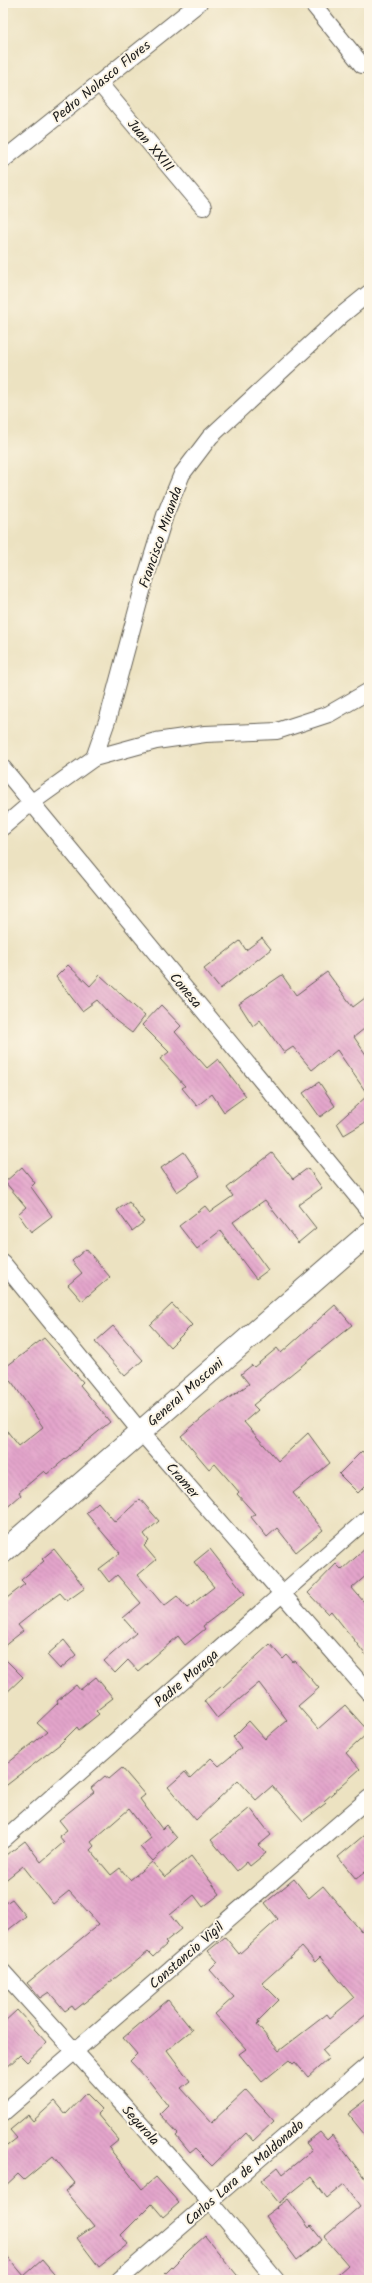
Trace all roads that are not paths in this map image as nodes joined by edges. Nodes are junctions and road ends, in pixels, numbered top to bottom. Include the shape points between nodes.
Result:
1 (199, 3) edge
2 (312, 3) edge
3 (362, 65) dead end
4 (99, 83) junction
5 (3, 160) edge
6 (203, 207) dead end
7 (369, 293) edge
8 (369, 691) edge
9 (94, 758) junction
10 (3, 768) edge
11 (31, 803) junction
12 (3, 828) edge
13 (369, 1211) edge
14 (369, 1233) edge
15 (3, 1263) edge
16 (140, 1431) junction
17 (369, 1517) edge
18 (3, 1552) edge
19 (282, 1593) junction
20 (369, 1693) edge
21 (369, 1798) edge
22 (3, 1840) edge
23 (3, 1972) edge
24 (74, 2052) junction
25 (369, 2064) edge
26 (3, 2113) edge
27 (210, 2201) junction
28 (119, 2280) edge
29 (276, 2280) edge

1 - 4 street, Pedro Nolasco Flores
2 - 3 street
4 - 5 street, Pedro Nolasco Flores
4 - 6 street, Juan XXIII
7 - 9 street, Francisco Miranda via 210,437 182,474 165,515 108,718
8 - 9 street via 329,714 277,731 205,734 156,741
9 - 11 street
10 - 11 street, Conesa
11 - 12 street
11 - 13 street, Conesa
14 - 16 street, General Mosconi
15 - 16 street, Cramer
16 - 18 street, General Mosconi
16 - 19 street, Cramer
17 - 19 street, Padre Moraga
19 - 20 street, Cramer
19 - 22 street, Padre Moraga
21 - 24 street, Constancio Vigil
23 - 24 street, Segurola
24 - 26 street, Constancio Vigil
24 - 27 street, Segurola
25 - 27 street, Carlos Lara de Maldonado
27 - 28 street, Carlos Lara de Maldonado
27 - 29 street, Segurola

